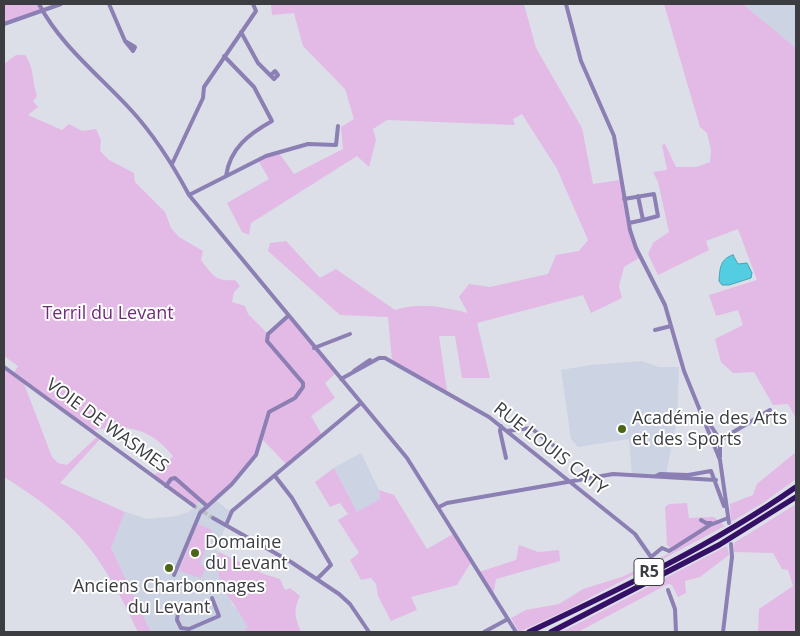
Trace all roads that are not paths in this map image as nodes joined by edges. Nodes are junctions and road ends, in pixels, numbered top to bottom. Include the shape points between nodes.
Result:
1 (39, 4) edge
2 (61, 4) edge
3 (109, 4) edge
4 (253, 4) edge
5 (566, 4) edge
6 (42, 10) junction
7 (4, 24) edge
8 (241, 32) junction
9 (125, 41) dead end
10 (224, 56) junction
11 (271, 75) dead end
12 (338, 126) dead end
13 (172, 164) junction
14 (226, 176) junction
15 (190, 195) junction
16 (638, 196) junction
17 (624, 199) junction
18 (643, 220) junction
19 (629, 223) junction
20 (288, 316) junction
21 (671, 326) junction
22 (656, 330) dead end
23 (350, 334) dead end
24 (314, 348) junction
25 (370, 360) dead end
26 (4, 367) edge
27 (352, 373) junction
28 (341, 379) junction
29 (362, 403) junction
30 (700, 410) junction
31 (770, 410) dead end
32 (501, 426) junction
33 (507, 431) junction
34 (720, 440) junction
35 (554, 446) dead end
36 (506, 458) dead end
37 (720, 460) junction
38 (275, 476) junction
39 (656, 476) junction
40 (716, 480) junction
41 (571, 482) junction
42 (166, 486) junction
43 (796, 487) edge
44 (796, 497) edge
45 (194, 506) tunnel mouth
46 (207, 506) junction
47 (439, 506) junction
48 (726, 510) junction
49 (213, 518) tunnel mouth
50 (728, 518) junction
51 (701, 520) dead end
52 (716, 522) junction
53 (729, 523) dead end
54 (226, 525) junction
55 (731, 544) dead end
56 (174, 575) dead end
57 (317, 579) junction
58 (668, 590) dead end
59 (212, 598) dead end
60 (178, 612) dead end
61 (508, 619) junction
62 (369, 632) edge
63 (484, 632) edge
64 (516, 632) edge
65 (529, 632) edge
66 (551, 632) edge
67 (676, 632) edge
68 (723, 632) edge

1 - 6 street
2 - 6 street
3 - 9 street
4 - 8 street via 256,11
5 - 17 street via 581,61 612,131
6 - 7 street
6 - 13 street via 63,38 133,112
8 - 10 street
8 - 11 street via 258,63
10 - 13 street via 204,87 203,98
10 - 14 street via 254,87 272,121 239,144 227,165
12 - 14 street via 336,145 308,144 266,156
13 - 15 street
14 - 15 street
15 - 20 street
16 - 17 street
16 - 18 street
16 - 18 street via 654,194 658,216
17 - 19 street
18 - 19 street
19 - 21 street via 636,248 665,305
20 - 24 street
20 - 46 street via 268,334 266,341 303,383 303,387 295,398 269,412 256,455 232,484
21 - 22 street
21 - 30 street
23 - 24 street
24 - 28 street
25 - 27 street
26 - 42 street, VOIE DE WASMES
27 - 28 street, RUE LOUIS CATY
27 - 32 street, RUE LOUIS CATY via 380,358 392,361
28 - 29 street
29 - 38 street
29 - 47 street via 407,458
30 - 34 street
30 - 37 street
31 - 34 street
32 - 33 street, RUE LOUIS CATY
32 - 36 street
33 - 35 street via 531,428
33 - 41 street, RUE LOUIS CATY
34 - 37 street
37 - 48 street
38 - 54 street via 232,511
38 - 57 street via 292,498 331,565
39 - 40 street
39 - 40 street via 711,470
39 - 41 street via 613,474
40 - 48 street
41 - 47 street
41 - 52 street, RUE LOUIS CATY via 635,534 651,557 662,548 674,548
42 - 45 street, VOIE DE WASMES
42 - 46 street via 175,478
43 - 65 highway, R5 via 682,555
44 - 66 highway, R5 via 719,545
46 - 56 street via 197,518
47 - 61 street
48 - 50 street
49 - 54 street
50 - 52 street, RUE LOUIS CATY
50 - 53 street
51 - 52 street
54 - 57 street
55 - 68 street
57 - 62 street via 350,604
58 - 67 street via 676,609
59 - 60 street via 219,616 189,629 181,628
61 - 63 street
61 - 64 street

